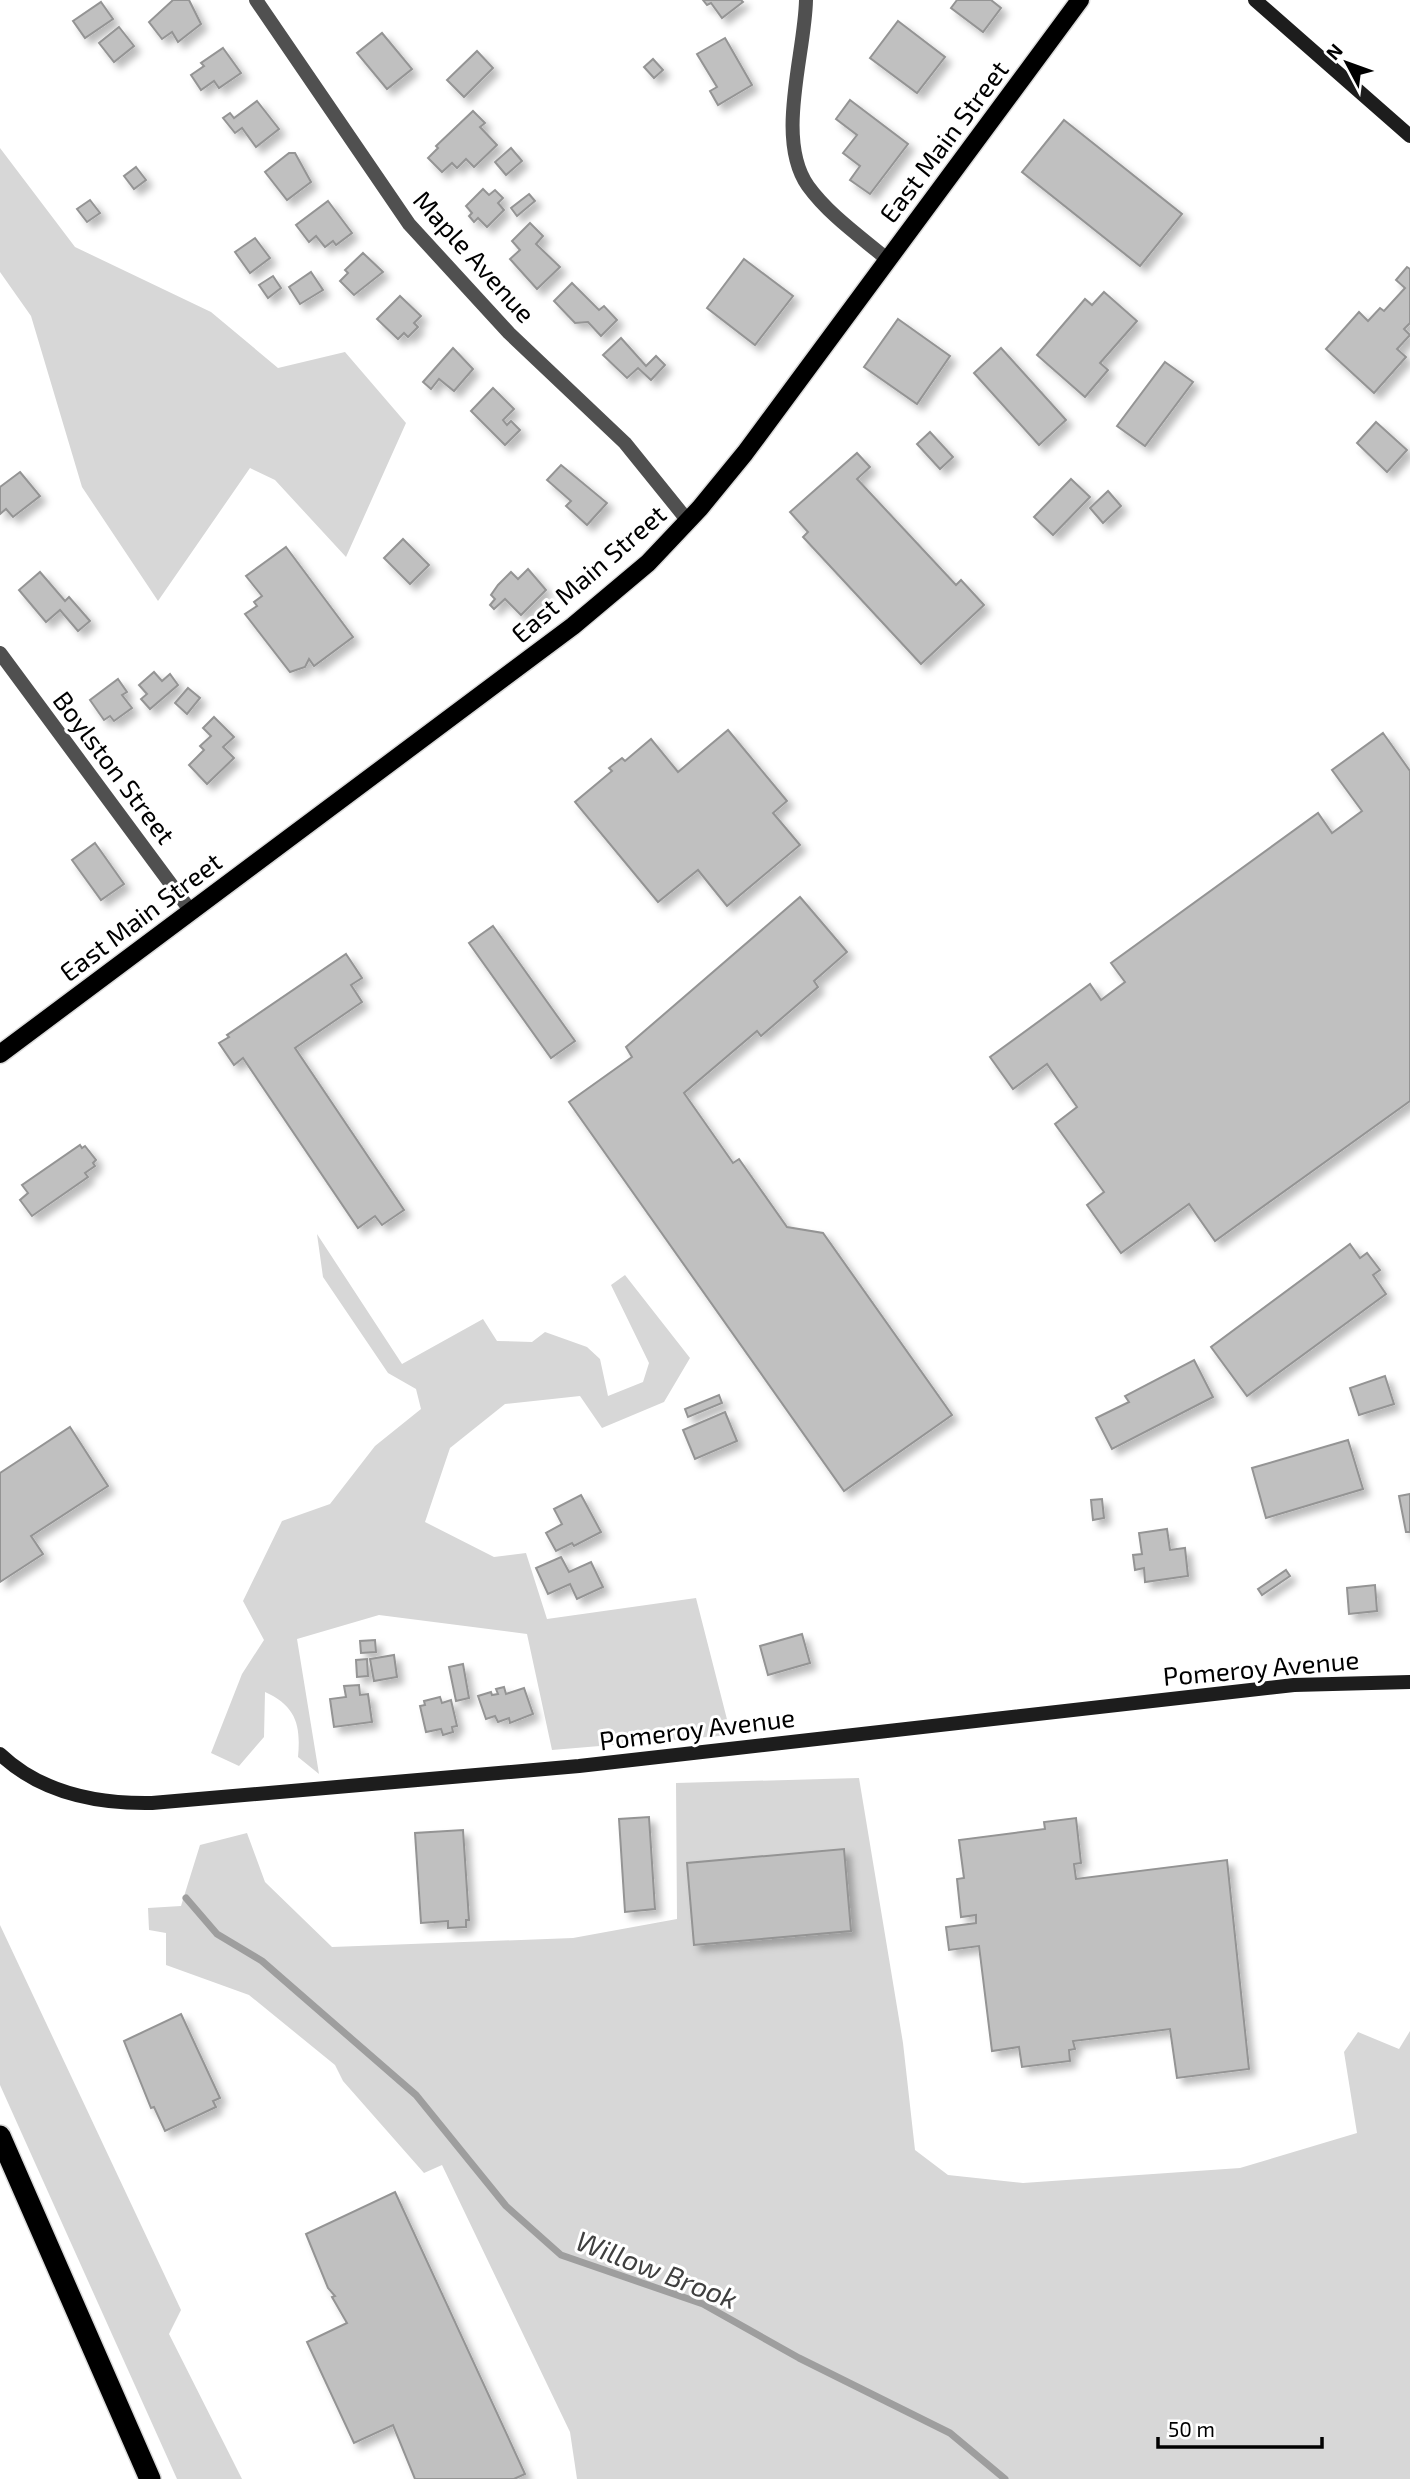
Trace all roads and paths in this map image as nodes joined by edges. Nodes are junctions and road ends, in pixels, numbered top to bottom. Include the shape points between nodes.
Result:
1 (256, 0) edge
2 (806, 0) edge
3 (1080, 0) edge
4 (1255, 0) edge
5 (1410, 136) edge
6 (888, 260) junction
7 (688, 521) junction
8 (0, 653) edge
9 (190, 910) junction
10 (0, 1054) edge
11 (1410, 1682) edge
12 (0, 1754) edge
13 (0, 2136) edge
14 (150, 2479) edge

1 - 7 street, Maple Avenue via 409,224 509,333 625,443
2 - 6 street via 794,114 800,172 832,213
3 - 6 main road, East Main Street
4 - 5 main road
6 - 7 main road, East Main Street via 745,453
7 - 9 main road, East Main Street via 628,580 556,640
8 - 9 street, Boylston Street
9 - 10 main road, East Main Street
11 - 12 main road, Pomeroy Avenue via 1294,1685 579,1766 152,1803 92,1800 37,1780
13 - 14 highway

